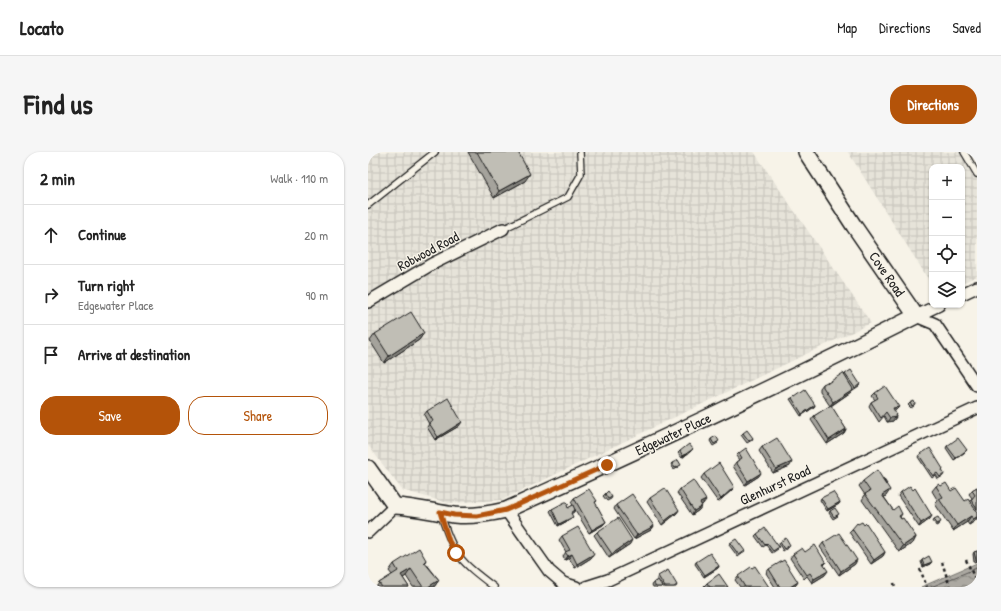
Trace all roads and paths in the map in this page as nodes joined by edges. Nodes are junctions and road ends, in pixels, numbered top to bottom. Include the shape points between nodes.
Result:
1 (435, 152) edge
2 (580, 152) edge
3 (806, 152) edge
4 (964, 152) edge
5 (977, 174) edge
6 (368, 205) edge
7 (504, 229) joint
8 (977, 287) edge
9 (965, 293) edge
10 (368, 302) edge
11 (933, 308) edge
12 (916, 316) junction
13 (977, 386) edge
14 (977, 408) edge
15 (368, 468) edge
16 (395, 506) junction
17 (506, 510) junction
18 (440, 512) junction
19 (368, 532) edge
20 (966, 560) dead end
21 (942, 562) dead end
22 (920, 569) dead end
23 (894, 583) dead end
24 (977, 583) edge
25 (561, 585) edge
26 (494, 587) edge
27 (576, 587) edge
28 (586, 587) edge
29 (896, 587) edge
30 (927, 587) edge
31 (950, 587) edge

1 - 6 lane
2 - 7 lane via 581,174 568,197
3 - 12 street, Cove Road
4 - 5 lane
7 - 10 street, Robwood Road via 432,264
8 - 9 street
11 - 12 street, Edgewater Place
12 - 13 street via 935,324
12 - 17 street, Edgewater Place via 802,373
14 - 28 street, Glenhurst Road via 604,582
15 - 16 street
16 - 18 street, Edgewater Place
16 - 19 street
17 - 18 street, Edgewater Place via 477,516
17 - 25 street
18 - 26 lane via 449,541 456,553 464,564
20 - 24 path
21 - 31 path
22 - 30 path
23 - 29 path
25 - 27 street

